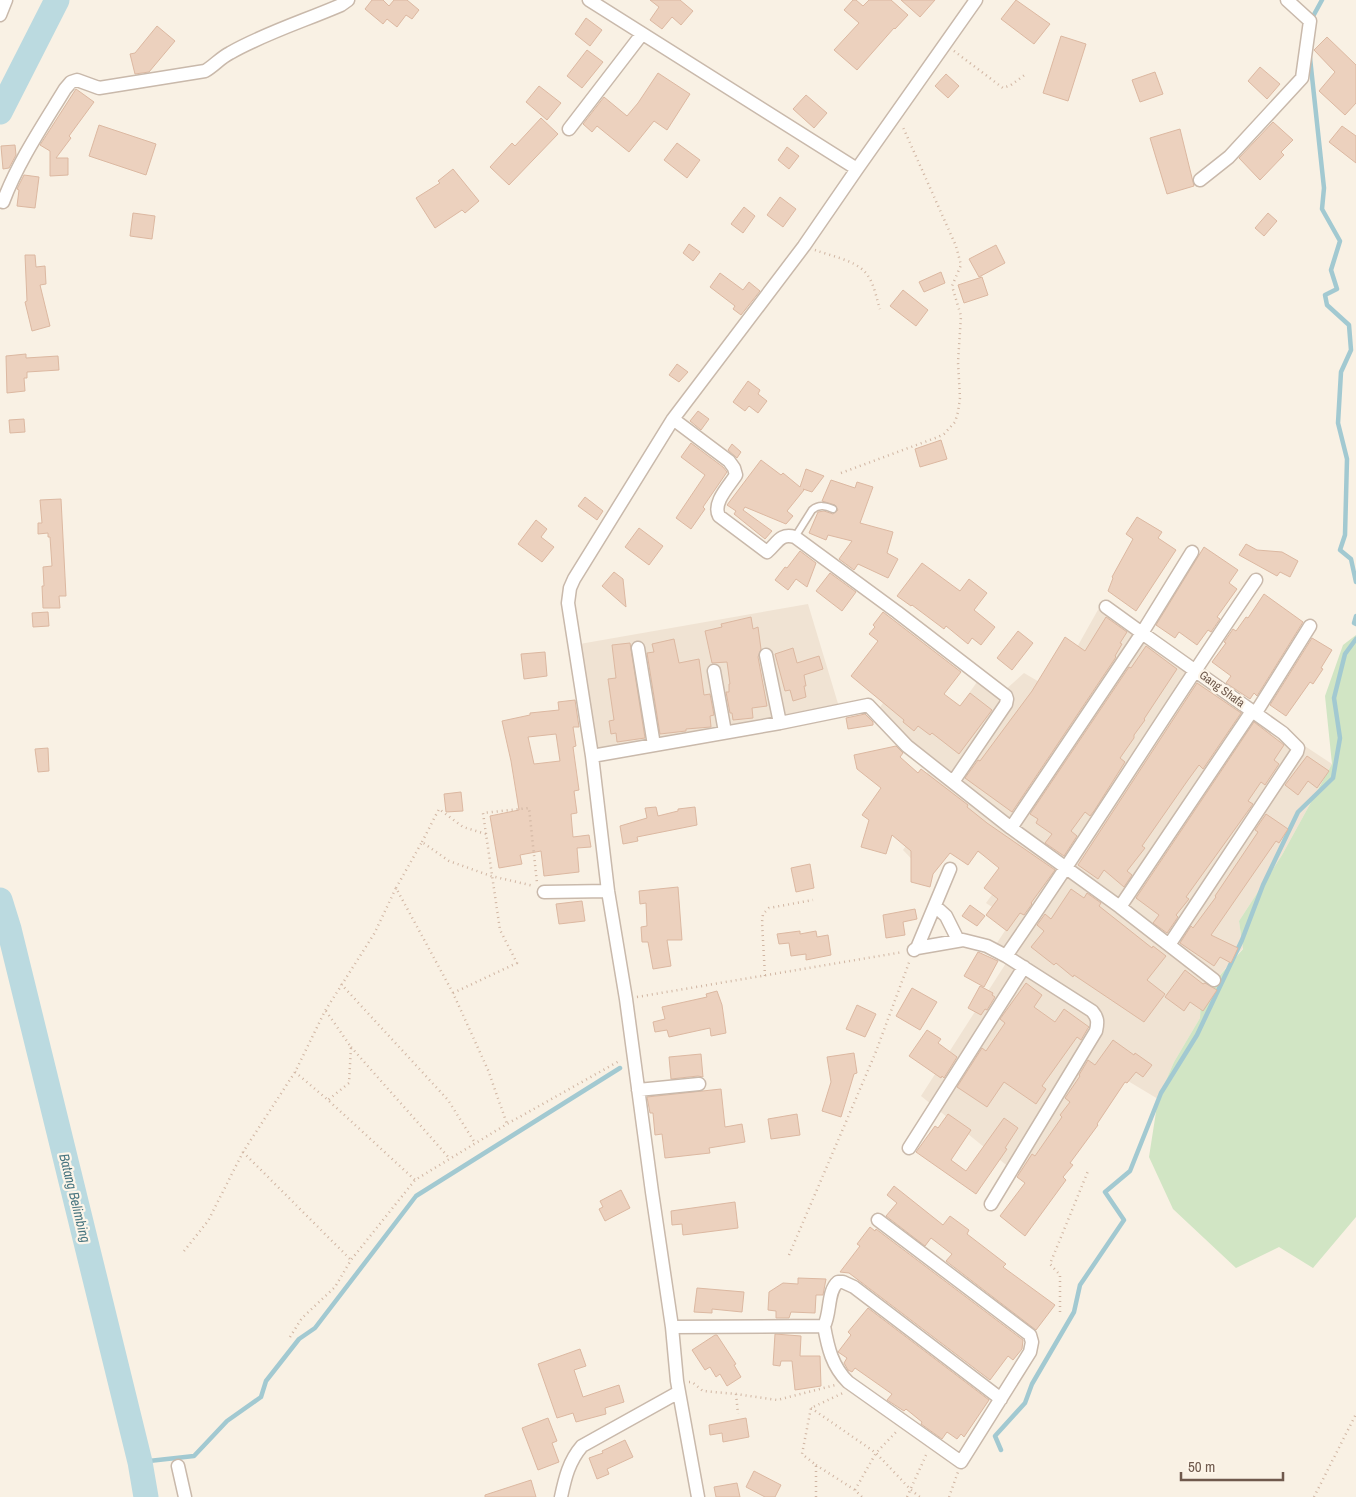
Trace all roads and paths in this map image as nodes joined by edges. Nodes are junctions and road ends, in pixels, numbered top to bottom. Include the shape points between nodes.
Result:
1 (6, 0) edge
2 (348, 0) edge
3 (589, 0) edge
4 (976, 0) edge
5 (1287, 0) edge
6 (0, 15) edge
7 (642, 34) junction
8 (944, 44) junction
9 (1026, 74) dead end
10 (897, 113) junction
11 (569, 130) dead end
12 (857, 169) junction
13 (1200, 180) dead end
14 (3, 202) dead end
15 (804, 246) junction
16 (880, 309) dead end
17 (672, 419) junction
18 (841, 473) dead end
19 (834, 509) dead end
20 (796, 537) junction
21 (1192, 552) dead end
22 (1256, 580) dead end
23 (1106, 607) dead end
24 (1310, 626) dead end
25 (1142, 633) junction
26 (638, 648) dead end
27 (766, 655) dead end
28 (1195, 670) junction
29 (714, 671) dead end
30 (1253, 712) junction
31 (780, 723) junction
32 (725, 732) junction
33 (654, 745) junction
34 (592, 756) junction
35 (953, 782) junction
36 (1011, 828) junction
37 (486, 834) junction
38 (422, 842) junction
39 (1067, 868) junction
40 (950, 869) dead end
41 (491, 876) junction
42 (396, 888) junction
43 (608, 891) junction
44 (544, 892) dead end
45 (813, 900) dead end
46 (935, 906) junction
47 (1120, 907) junction
48 (958, 940) junction
49 (1169, 945) junction
50 (916, 948) junction
51 (1006, 956) junction
52 (1024, 968) junction
53 (765, 976) junction
54 (1214, 980) dead end
55 (342, 984) junction
56 (453, 993) junction
57 (626, 999) junction
58 (326, 1011) junction
59 (351, 1047) junction
60 (633, 1054) junction
61 (295, 1072) junction
62 (699, 1084) dead end
63 (638, 1090) junction
64 (328, 1100) junction
65 (507, 1124) junction
66 (475, 1143) junction
67 (909, 1148) dead end
68 (243, 1152) junction
69 (450, 1159) junction
70 (1088, 1171) dead end
71 (415, 1180) junction
72 (990, 1204) dead end
73 (878, 1220) dead end
74 (184, 1251) dead end
75 (789, 1255) dead end
76 (351, 1260) junction
77 (1060, 1312) dead end
78 (824, 1326) junction
79 (672, 1327) junction
80 (290, 1337) dead end
81 (852, 1384) junction
82 (678, 1386) junction
83 (736, 1394) junction
84 (1001, 1399) junction
85 (812, 1408) junction
86 (738, 1414) dead end
87 (1356, 1414) edge
88 (906, 1422) junction
89 (932, 1440) junction
90 (876, 1453) junction
91 (961, 1462) junction
92 (816, 1465) junction
93 (178, 1466) dead end
94 (854, 1490) junction
95 (911, 1490) junction
96 (185, 1497) edge
97 (561, 1497) edge
98 (698, 1497) edge
99 (816, 1497) edge
100 (862, 1497) edge
101 (907, 1497) edge
102 (920, 1497) edge
103 (950, 1497) edge
104 (1314, 1497) edge

1 - 6 street
2 - 14 street via 228,53 205,71 99,88 77,80 71,82 10,183
3 - 7 street
4 - 8 street
5 - 13 street via 1310,21 1302,78 1229,157
7 - 11 street
7 - 12 street
8 - 9 path via 1003,88
8 - 10 street
10 - 12 street
10 - 18 path via 956,246 961,266 952,286 961,316 958,412 951,427 938,437
12 - 15 street
15 - 16 path via 846,261 865,272
15 - 17 street
17 - 20 street via 729,461 736,471 716,509 719,516 767,552 782,537
17 - 34 street via 570,588 568,603
19 - 20 lane via 816,507
20 - 35 street via 1006,696 1006,704
21 - 25 street
22 - 28 street
23 - 25 street, Gang Shafa
24 - 30 street
25 - 28 street, Gang Shafa
25 - 36 street
26 - 33 street
27 - 31 street
28 - 30 street, Gang Shafa
28 - 39 street
29 - 32 street
30 - 47 street
30 - 49 street, Gang Shafa via 1291,740 1298,750
31 - 32 street
31 - 35 street via 868,705 907,746
32 - 33 street
33 - 34 street
34 - 43 street
35 - 36 street
36 - 39 street
37 - 38 path via 463,827 439,809
37 - 41 path
37 - 41 path via 483,813 529,808 538,887
38 - 41 path via 449,861
38 - 42 path
39 - 47 street
39 - 51 street
40 - 46 street
41 - 56 path via 500,930 517,963
42 - 55 path via 374,934
42 - 56 path
43 - 44 street
43 - 57 street
45 - 53 path via 769,908 764,914
46 - 48 street via 946,916
46 - 50 street
47 - 49 street
48 - 50 street
48 - 51 street via 975,942
49 - 54 street
50 - 53 path
50 - 75 path via 875,1054
51 - 52 street
52 - 67 street
52 - 72 street via 1092,1012 1098,1022 1096,1031
53 - 57 path
55 - 58 path
55 - 66 path via 448,1100
56 - 65 path via 488,1070
57 - 60 street
58 - 59 path
58 - 61 path
59 - 64 path via 348,1083
59 - 69 path
60 - 63 street
60 - 65 path
61 - 64 path
61 - 68 path
62 - 63 street
63 - 79 street
64 - 71 path
65 - 66 path
66 - 69 path
68 - 74 path via 208,1221
68 - 76 path
69 - 71 path
70 - 77 path via 1050,1264 1060,1274
71 - 76 path
73 - 84 street via 1030,1335 1030,1352
76 - 80 path via 335,1286 302,1318
78 - 79 street
78 - 81 street via 832,1361 839,1373
78 - 84 street via 830,1312 832,1289 838,1282 843,1282 854,1287
79 - 82 street
81 - 83 path via 777,1400
81 - 85 path
81 - 88 street
82 - 83 path via 692,1382 703,1391
82 - 97 street via 582,1446 569,1468
82 - 98 street
83 - 86 path
84 - 91 street
85 - 90 path
85 - 92 path via 802,1454
87 - 104 path
88 - 89 street
88 - 90 path
89 - 91 street
89 - 95 path
90 - 94 path
90 - 95 path
91 - 103 path
92 - 94 path
92 - 99 path
93 - 96 street
94 - 100 path
95 - 101 path
95 - 102 path

